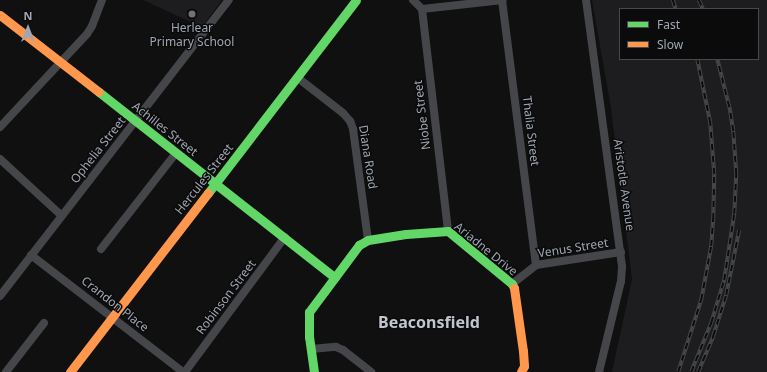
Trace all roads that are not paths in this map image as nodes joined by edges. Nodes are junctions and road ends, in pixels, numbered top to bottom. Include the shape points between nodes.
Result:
1 (102, 0) edge
2 (229, 0) edge
3 (356, 0) edge
4 (413, 0) edge
5 (502, 0) edge
6 (586, 0) edge
7 (422, 9) junction
8 (0, 15) edge
9 (61, 62) junction
10 (298, 78) junction
11 (136, 121) junction
12 (0, 127) edge
13 (176, 153) junction
14 (0, 160) edge
15 (215, 184) junction
16 (62, 216) junction
17 (448, 231) junction
18 (285, 237) junction
19 (368, 240) junction
20 (101, 249) dead end
21 (621, 252) junction
22 (32, 255) junction
23 (536, 265) junction
24 (335, 278) junction
25 (512, 284) junction
26 (0, 296) edge
27 (112, 317) junction
28 (44, 323) dead end
29 (311, 349) junction
30 (6, 372) edge
31 (70, 372) edge
32 (184, 372) edge
33 (314, 372) edge
34 (371, 372) edge
35 (521, 372) edge
36 (599, 372) edge

1 - 9 street via 90,30
2 - 11 street, Ophelia Street
3 - 10 street, Hercules Street
4 - 7 street
5 - 7 street
5 - 23 street, Thalia Street
6 - 21 street, Aristotle Avenue
7 - 17 street, Niobe Street
8 - 9 street, Achilles Street
9 - 11 street, Achilles Street
9 - 12 street
10 - 15 street, Hercules Street
10 - 19 street, Diana Road via 350,121
11 - 13 street, Achilles Street
11 - 16 street, Ophelia Street
13 - 15 street, Achilles Street
13 - 20 street
14 - 16 street
15 - 18 street, Achilles Street
15 - 27 street, Hercules Street
16 - 22 street, Ophelia Street
17 - 19 street, Ariadne Drive
17 - 25 street, Ariadne Drive
18 - 24 street, Achilles Street
18 - 32 street, Robinson Street
19 - 24 street via 359,245
21 - 23 street, Venus Street
21 - 36 street, Aristotle Avenue via 621,281
22 - 26 street, Ophelia Street
22 - 27 street, Crandon Place
23 - 25 street, Venus Street
24 - 29 street via 309,312
25 - 35 street, Ariadne Drive via 518,300 524,366
27 - 31 street, Hercules Street
27 - 32 street, Crandon Place
28 - 30 street
29 - 33 street
29 - 34 street via 336,347

